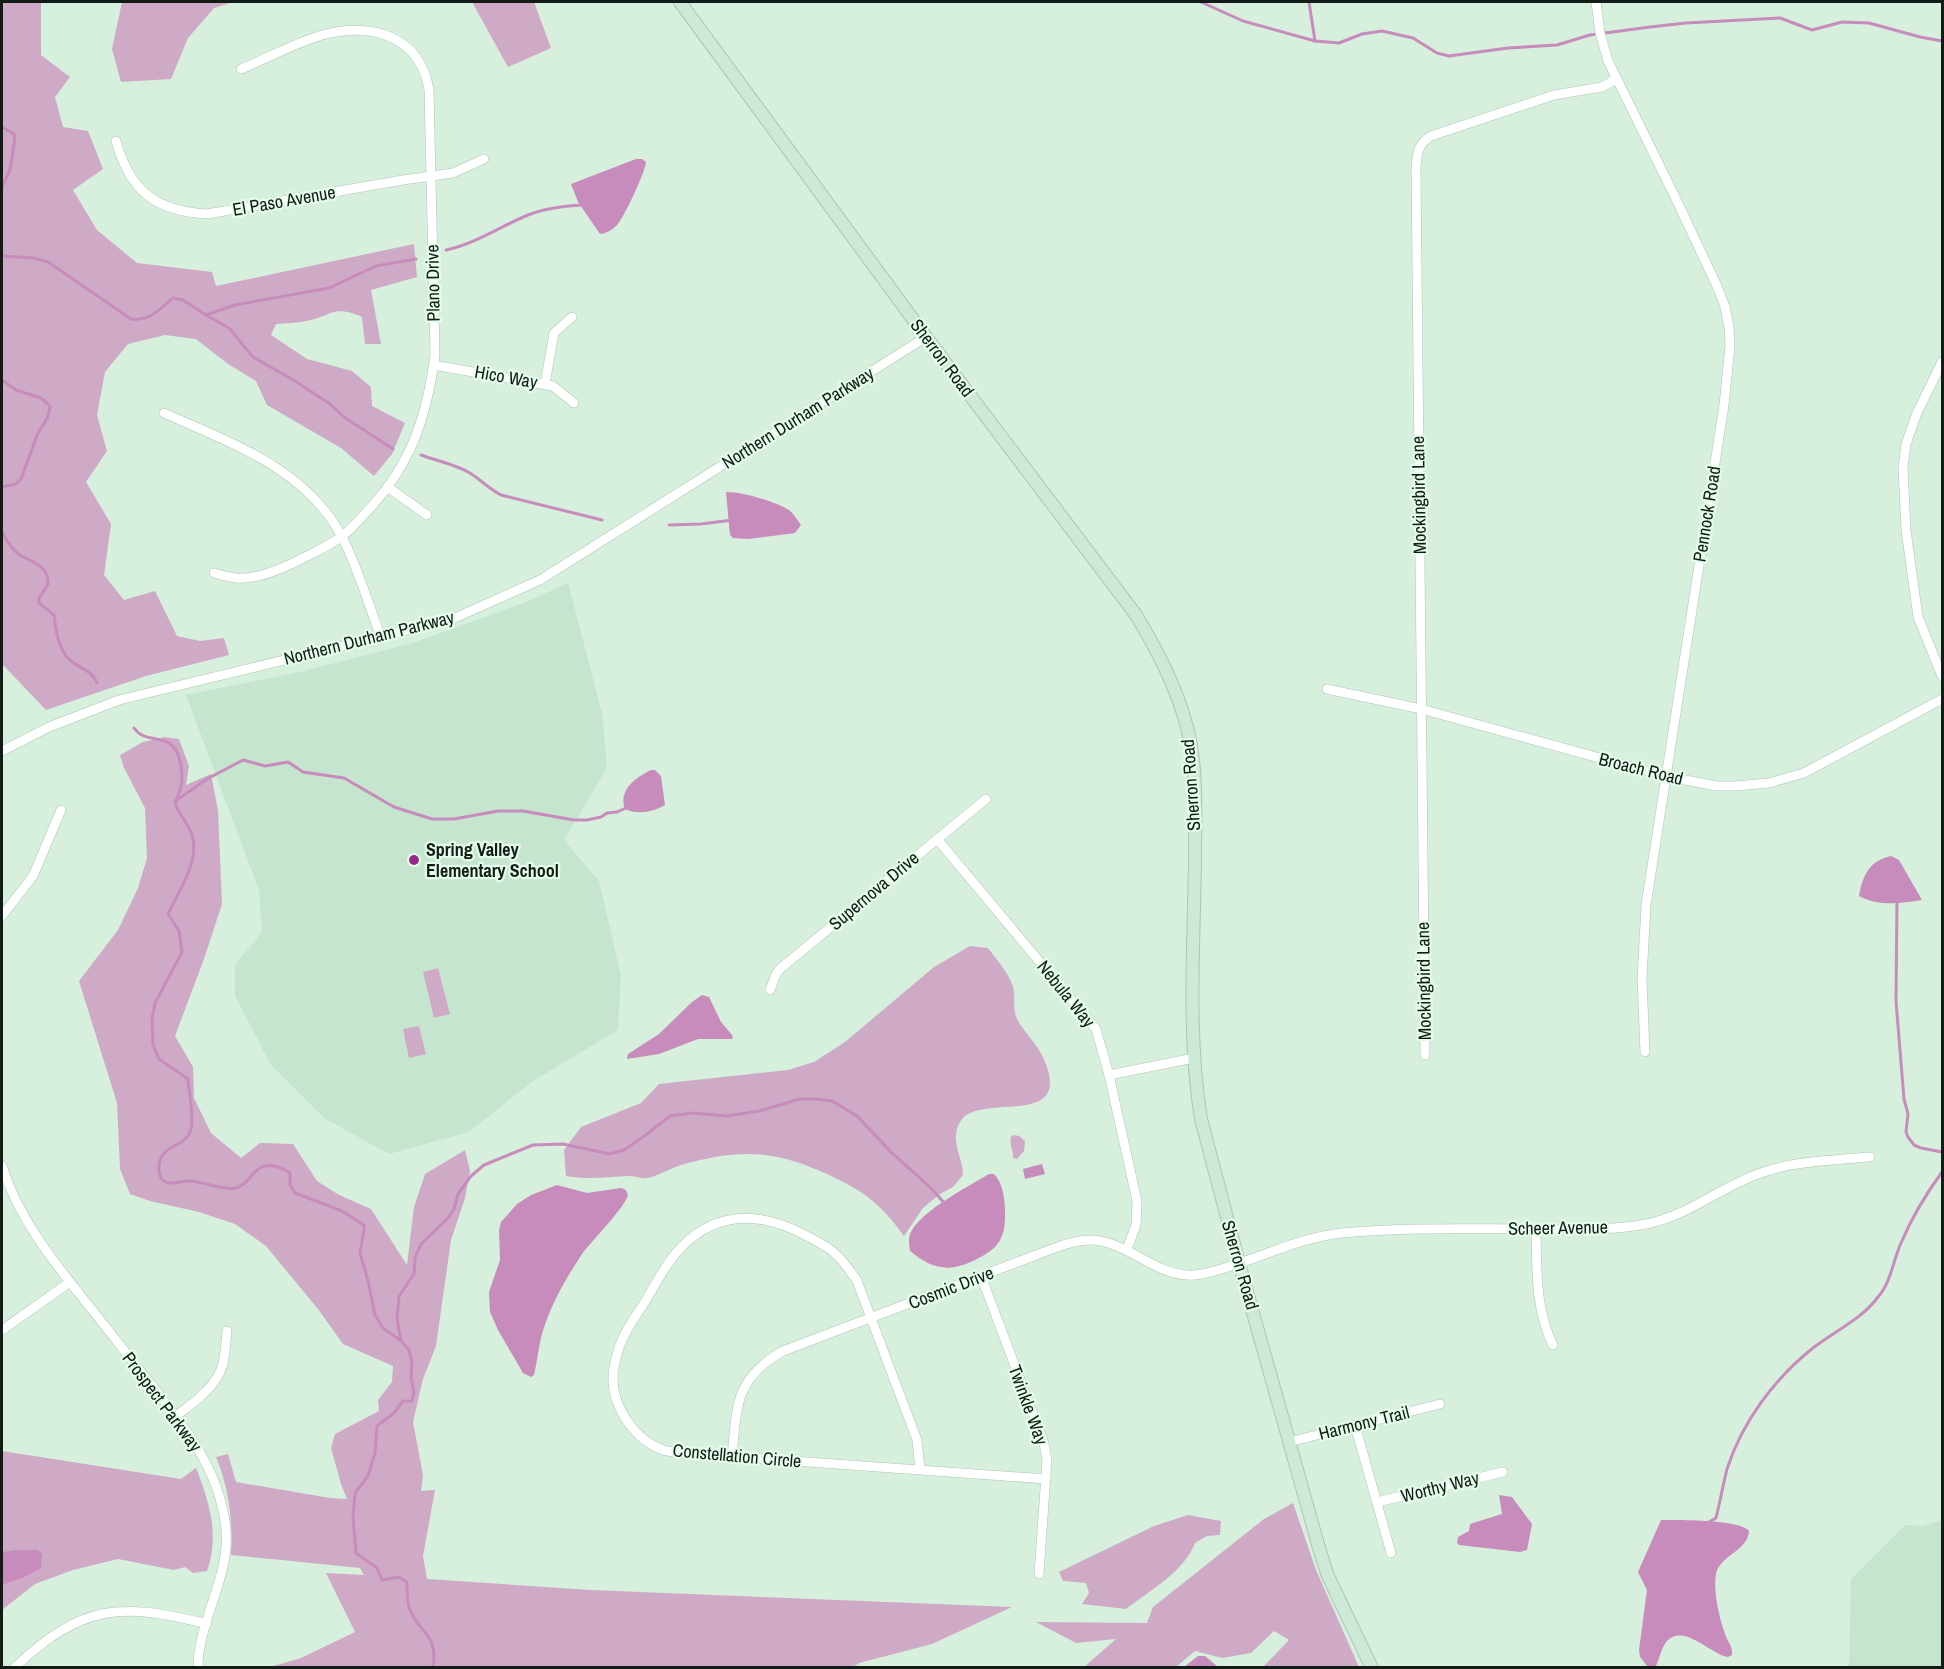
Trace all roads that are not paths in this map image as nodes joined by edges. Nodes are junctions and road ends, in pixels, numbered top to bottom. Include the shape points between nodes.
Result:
1 (680, 2) edge
2 (1596, 2) edge
3 (242, 69) dead end
4 (1616, 79) junction
5 (116, 141) dead end
6 (483, 159) dead end
7 (431, 176) junction
8 (572, 317) dead end
9 (926, 337) junction
10 (1942, 362) edge
11 (433, 365) junction
12 (545, 384) junction
13 (573, 403) dead end
14 (164, 412) dead end
15 (389, 488) junction
16 (427, 514) dead end
17 (342, 536) junction
18 (214, 573) dead end
19 (381, 637) junction
20 (1942, 676) edge
21 (1327, 689) dead end
22 (1942, 699) edge
23 (1421, 709) junction
24 (2, 751) edge
25 (1665, 776) junction
26 (986, 799) dead end
27 (61, 810) dead end
28 (937, 839) junction
29 (2, 916) edge
30 (770, 990) dead end
31 (1645, 1052) dead end
32 (1425, 1055) dead end
33 (1194, 1058) junction
34 (1109, 1075) junction
35 (1870, 1157) dead end
36 (2, 1166) edge
37 (12, 1194) junction
38 (2, 1199) edge
39 (1536, 1229) junction
40 (1127, 1249) junction
41 (1239, 1263) junction
42 (981, 1276) junction
43 (70, 1282) junction
44 (871, 1317) junction
45 (2, 1330) edge
46 (227, 1331) dead end
47 (1553, 1345) dead end
48 (1440, 1404) dead end
49 (176, 1416) junction
50 (1355, 1425) junction
51 (1289, 1442) junction
52 (732, 1457) junction
53 (920, 1470) junction
54 (1503, 1472) dead end
55 (1046, 1479) junction
56 (1377, 1503) junction
57 (1391, 1554) dead end
58 (1039, 1574) dead end
59 (207, 1624) junction
60 (14, 1668) edge
61 (198, 1668) edge
62 (1372, 1668) edge

1 - 9 main road, Sherron Road
2 - 4 street, Pennock Road via 1600,33
3 - 7 street, Plano Drive via 323,35 361,31 391,36 416,55 428,81
4 - 23 street, Mockingbird Lane via 1602,87 1554,95 1431,136 1418,152
4 - 25 street, Pennock Road via 1717,286 1729,327 1730,362 1724,405
5 - 7 street, El Paso Avenue via 121,161 140,189 165,206 192,213 216,213
6 - 7 street, El Paso Avenue via 464,169
7 - 11 street, Plano Drive
8 - 12 street via 554,333
9 - 19 street, Northern Durham Parkway via 540,580 457,617
9 - 33 main road, Sherron Road via 1136,615 1180,705 1191,745 1195,805
10 - 20 street via 1917,414 1906,444 1903,468 1906,530 1918,617
11 - 12 street, Hico Way
11 - 15 street, Plano Drive via 417,435
12 - 13 street, Hico Way
14 - 17 street via 286,472 317,500
15 - 16 street
15 - 17 street, Plano Drive
17 - 18 street, Plano Drive via 298,561 255,576 237,578
17 - 19 street
19 - 24 street, Northern Durham Parkway via 119,700 49,727
21 - 23 street, Broach Road
22 - 25 street, Broach Road via 1822,765 1789,778 1753,786 1716,786
23 - 25 street, Broach Road
23 - 32 street, Mockingbird Lane
25 - 31 street, Pennock Road via 1644,930
26 - 28 street, Supernova Drive
27 - 29 street via 33,876
28 - 30 street, Supernova Drive via 781,968
28 - 34 street, Nebula Way via 1090,1022 1099,1038
33 - 34 street
33 - 41 main road, Sherron Road via 1201,1119
34 - 40 street, Nebula Way via 1137,1201 1136,1225
35 - 39 street, Scheer Avenue via 1760,1173 1658,1222 1610,1228
36 - 37 street, Prospect Parkway
37 - 38 street
37 - 43 street, Prospect Parkway
39 - 41 street, Scheer Avenue via 1403,1229 1322,1235
39 - 47 street via 1540,1309
40 - 41 street, Cosmic Drive via 1161,1269 1185,1275 1210,1273
40 - 42 street, Cosmic Drive via 1091,1240 1074,1243
41 - 51 main road, Sherron Road
42 - 44 street, Cosmic Drive
42 - 55 street, Twinkle Way via 1044,1443
43 - 45 street
43 - 49 street, Prospect Parkway
44 - 52 street, Cosmic Drive via 783,1351 752,1372 736,1406
44 - 52 street, Constellation Circle via 857,1281 844,1261 828,1246 767,1219 727,1220 691,1238 675,1254 619,1346 613,1379 618,1406 632,1427 663,1450
44 - 53 street, Constellation Circle via 917,1440
46 - 49 street via 215,1381
48 - 50 street, Harmony Trail
49 - 59 street, Prospect Parkway via 214,1479 224,1517 224,1556
50 - 51 street, Harmony Trail
50 - 56 street
51 - 62 main road, Sherron Road via 1328,1576
52 - 53 street, Constellation Circle
53 - 55 street, Constellation Circle
54 - 56 street, Worthy Way
55 - 58 street, Twinkle Way
56 - 57 street
59 - 60 street via 156,1612 109,1612 61,1629
59 - 61 street, Prospect Parkway via 198,1653

